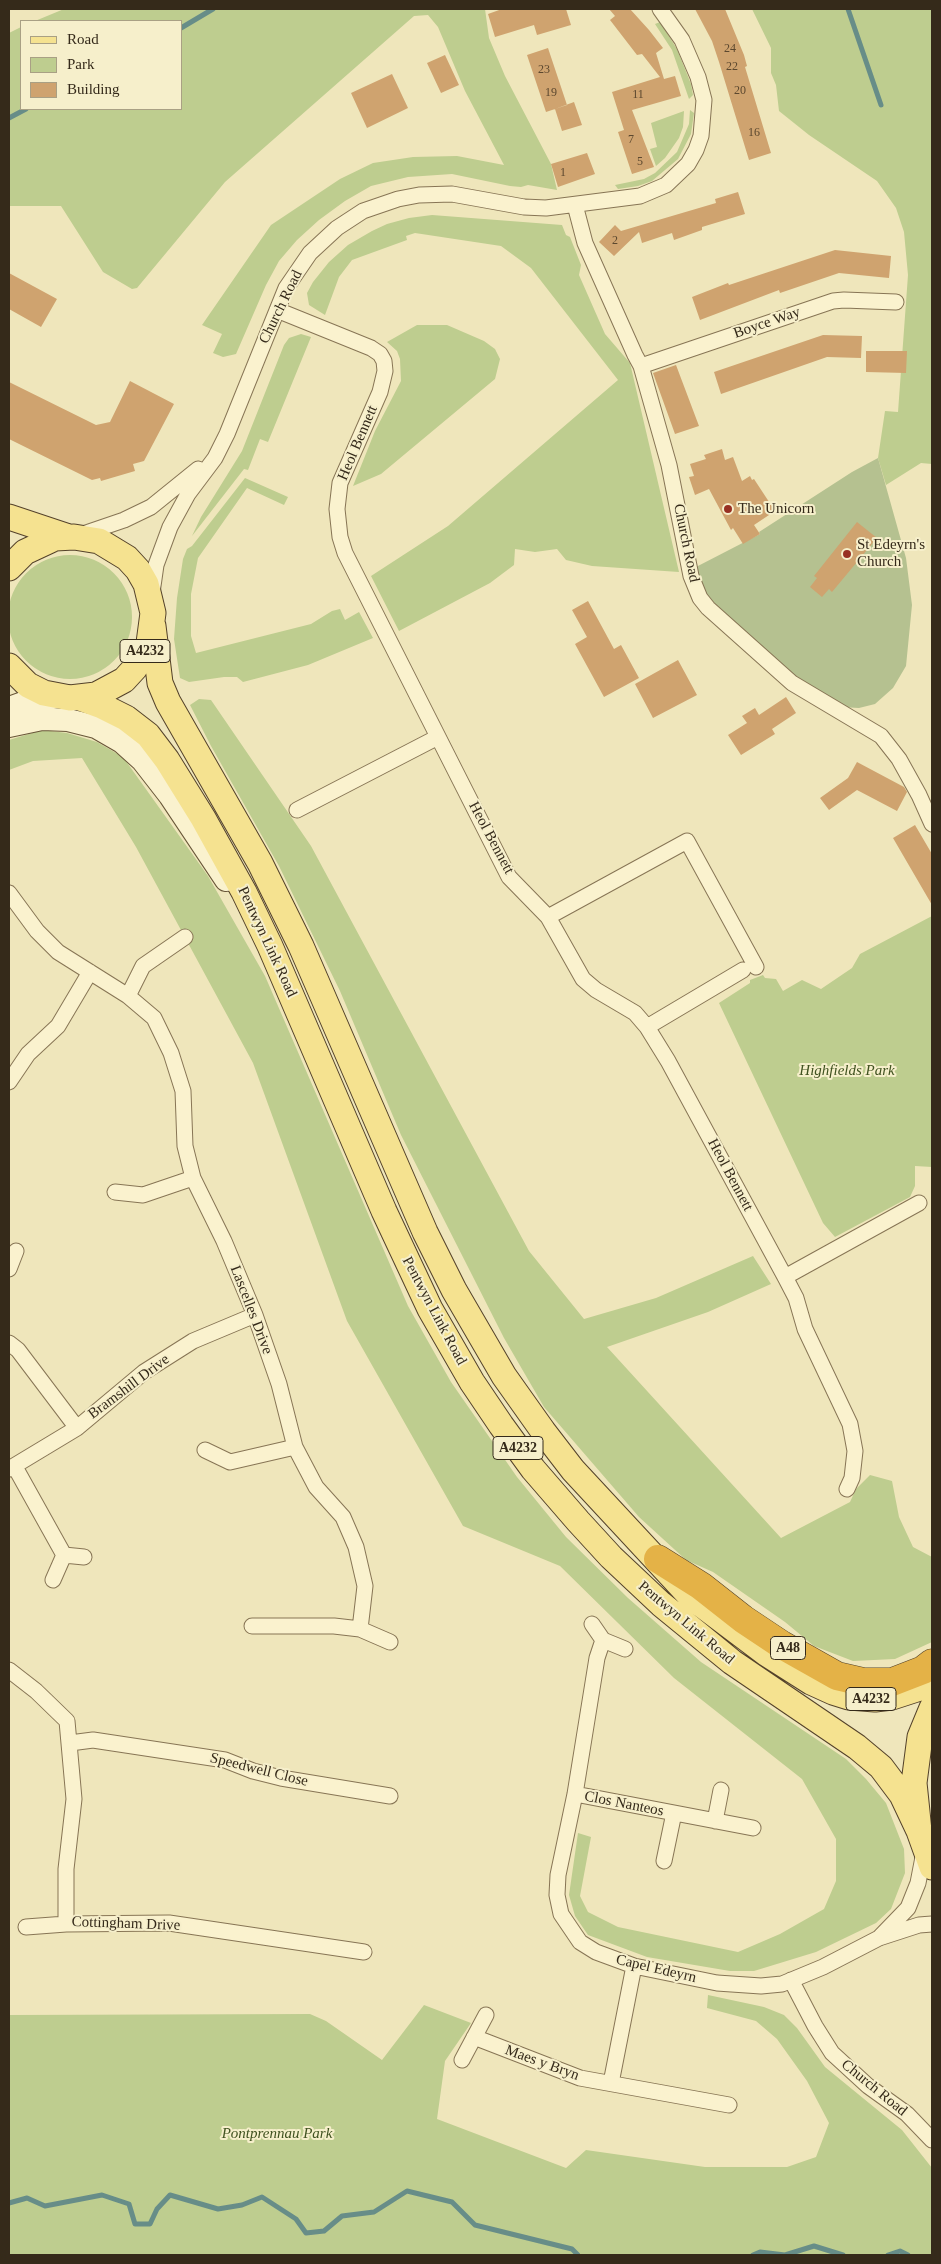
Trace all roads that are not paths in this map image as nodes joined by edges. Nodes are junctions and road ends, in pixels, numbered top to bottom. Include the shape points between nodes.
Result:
1 (660, 9) edge
2 (575, 205) junction
3 (896, 302) dead end
4 (276, 310) junction
5 (641, 366) junction
6 (214, 458) junction
7 (9, 517) edge
8 (71, 537) junction
9 (9, 568) edge
10 (151, 599) junction
11 (153, 626) junction
12 (9, 666) edge
13 (70, 698) junction
14 (9, 708) edge
15 (9, 726) edge
16 (438, 737) junction
17 (296, 810) dead end
18 (932, 824) edge
19 (9, 893) edge
20 (548, 917) junction
21 (185, 937) dead end
22 (270, 946) junction
23 (90, 972) junction
24 (128, 996) junction
25 (647, 1027) junction
26 (9, 1082) edge
27 (192, 1178) junction
28 (116, 1192) dead end
29 (919, 1203) dead end
30 (16, 1251) dead end
31 (9, 1269) edge
32 (785, 1277) junction
33 (255, 1314) junction
34 (9, 1343) edge
35 (77, 1428) junction
36 (295, 1447) junction
37 (205, 1450) dead end
38 (12, 1468) edge
39 (847, 1489) dead end
40 (64, 1556) junction
41 (84, 1557) dead end
42 (658, 1559) junction
43 (53, 1580) dead end
44 (592, 1624) dead end
45 (252, 1626) dead end
46 (360, 1629) junction
47 (603, 1640) junction
48 (390, 1642) dead end
49 (625, 1649) dead end
50 (932, 1664) edge
51 (9, 1670) edge
52 (932, 1684) edge
53 (932, 1708) edge
54 (70, 1743) junction
55 (721, 1790) dead end
56 (575, 1794) junction
57 (390, 1796) dead end
58 (674, 1813) junction
59 (715, 1821) junction
60 (753, 1828) dead end
61 (925, 1849) edge
62 (664, 1861) dead end
63 (66, 1924) junction
64 (932, 1924) edge
65 (26, 1927) dead end
66 (879, 1938) junction
67 (364, 1952) dead end
68 (634, 1966) junction
69 (791, 1980) junction
70 (486, 2015) dead end
71 (474, 2037) junction
72 (462, 2060) dead end
73 (611, 2083) junction
74 (730, 2105) dead end
75 (932, 2140) edge

1 - 2 street, Church Road via 682,40 703,95 704,123 696,150 678,175 654,192
2 - 4 street, Church Road via 524,207 435,194 398,198 348,220 320,242 298,269
2 - 5 street, Church Road via 585,243
3 - 5 street, Boyce Way via 833,301
4 - 6 street, Church Road via 227,434
4 - 16 street, Heol Bennett via 371,348 384,361 380,392 340,483 337,509 340,537
5 - 18 street, Church Road via 669,465 691,576 700,598 792,683 881,736 899,759
6 - 8 street via 151,507 124,520
6 - 10 street, Church Road via 188,494 170,527 156,565
7 - 8 main road, Pentwyn Link Road / A4232
8 - 9 main road, Pentwyn Link Road / A4232 via 38,544
8 - 10 main road, Pentwyn Link Road / A4232 via 99,541 127,558 142,577
10 - 11 main road, Pentwyn Link Road / A4232
11 - 13 main road, Pentwyn Link Road / A4232 via 144,654 124,680 96,695
11 - 42 main road, Pentwyn Link Road / A4232 via 160,683 168,702 260,863 301,946 425,1232 471,1321 520,1399 561,1454
12 - 13 main road, Pentwyn Link Road / A4232 via 28,685 44,693
13 - 14 street via 32,700
13 - 22 main road, Pentwyn Link Road / A4232 via 102,706 126,718 148,735 202,818
15 - 22 street via 42,719 68,720 96,728 128,746 170,796
16 - 17 street
16 - 20 street, Heol Bennett via 509,877
19 - 23 street, Lascelles Drive via 37,931 58,952
20 - 25 street, Heol Bennett via 583,979 635,1013
20 - 25 street via 687,842 750,969
21 - 24 street via 143,966
22 - 61 main road, Pentwyn Link Road / A4232 via 384,1211 430,1309 501,1425 578,1521 654,1598 732,1662 858,1746 881,1767 902,1795
23 - 24 street, Lascelles Drive
23 - 26 street via 58,1026 28,1054
24 - 27 street, Lascelles Drive via 154,1018 171,1053 182,1091 185,1146
25 - 32 street, Heol Bennett
27 - 28 street via 143,1195
27 - 33 street, Lascelles Drive via 224,1241
29 - 32 street
30 - 31 street
32 - 39 street, Heol Bennett via 796,1298 805,1329 850,1424 855,1451 852,1478
33 - 35 street, Bramshill Drive via 193,1341 144,1372
33 - 36 street, Lascelles Drive via 279,1384
34 - 35 street via 18,1350
35 - 38 street, Bramshill Drive
36 - 37 street via 230,1462
36 - 46 street, Lascelles Drive via 316,1487 343,1517 356,1547 366,1586
38 - 40 street
40 - 41 street
40 - 43 street
42 - 50 highway, A48 via 701,1586 742,1619 837,1676 863,1682 892,1682
42 - 52 main road, Pentwyn Link Road / A4232 via 690,1596 737,1632 832,1692 874,1699 904,1695
44 - 47 street
45 - 46 street
46 - 48 street
47 - 49 street
47 - 56 street, Capel Edeyrn via 597,1658
51 - 54 street, Cottingham Drive via 67,1721
53 - 61 main road via 920,1737 915,1766 914,1802
54 - 57 street, Speedwell Close via 93,1740 226,1760 281,1778
54 - 63 street, Cottingham Drive via 74,1799 66,1869
55 - 59 street
56 - 58 street, Clos Nanteos
56 - 68 street, Capel Edeyrn via 558,1875 557,1895 561,1914 580,1942 596,1952
58 - 59 street, Clos Nanteos
58 - 62 street, Clos Nanteos
59 - 60 street, Clos Nanteos
61 - 66 street, Capel Edeyrn via 908,1908
63 - 65 street
63 - 67 street, Cottingham Drive via 169,1924
64 - 66 street, Capel Edeyrn
66 - 69 street, Capel Edeyrn
68 - 69 street, Capel Edeyrn via 741,1985 774,1985
68 - 73 street
69 - 75 street, Church Road via 832,2053 868,2086 907,2114
70 - 71 street
71 - 72 street
71 - 73 street, Maes y Bryn via 580,2078
73 - 74 street, Maes y Bryn

